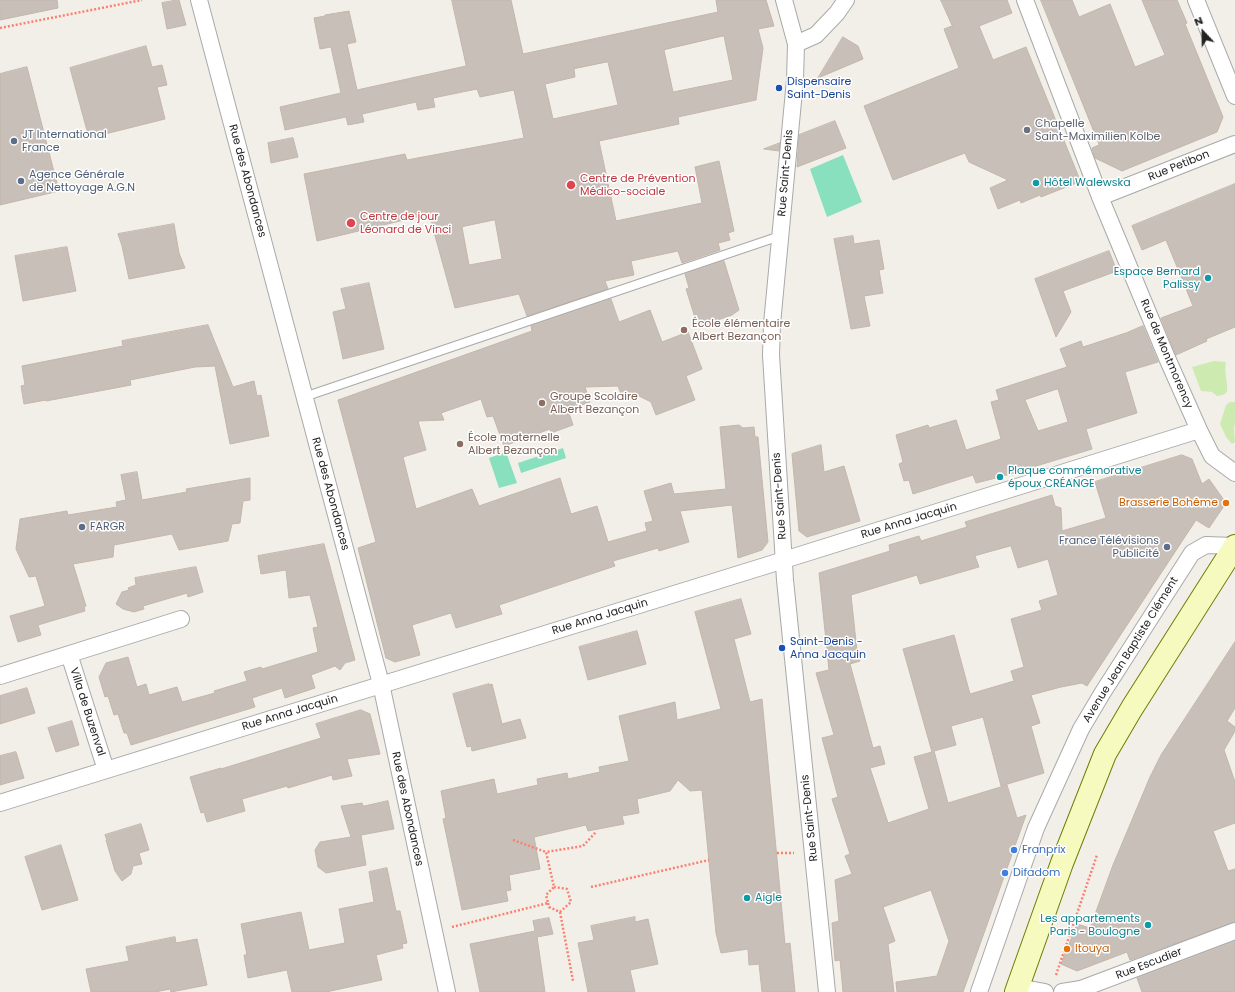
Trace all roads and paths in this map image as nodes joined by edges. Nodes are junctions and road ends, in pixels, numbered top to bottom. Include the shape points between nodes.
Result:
1 (142, 0) edge
2 (199, 0) edge
3 (784, 0) edge
4 (846, 0) edge
5 (1025, 0) edge
6 (1196, 0) edge
7 (0, 28) edge
8 (796, 44) junction
9 (1235, 96) edge
10 (1235, 144) edge
11 (1100, 197) junction
12 (780, 236) junction
13 (304, 397) junction
14 (1199, 430) junction
15 (1235, 473) edge
16 (1235, 546) edge
17 (783, 560) junction
18 (181, 619) dead end
19 (69, 654) junction
20 (0, 676) edge
21 (381, 684) junction
22 (106, 770) junction
23 (0, 802) edge
24 (596, 832) dead end
25 (513, 840) dead end
26 (546, 852) junction
27 (1097, 855) dead end
28 (709, 860) dead end
29 (591, 886) dead end
30 (554, 887) junction
31 (548, 903) junction
32 (560, 912) junction
33 (434, 932) junction
34 (1235, 932) edge
35 (573, 981) dead end
36 (1059, 985) edge
37 (1017, 989) edge
38 (447, 992) edge
39 (827, 992) edge
40 (980, 992) edge
41 (1045, 992) edge

1 - 7 path
2 - 13 street, Rue des Abondances
3 - 8 street, Rue Saint-Denis
4 - 8 street via 816,35
5 - 11 street, Rue de Montmorency
6 - 9 street
8 - 12 street, Rue Saint-Denis
10 - 11 street, Rue Petibon
11 - 14 street, Rue de Montmorency
12 - 13 lane
12 - 17 street, Rue Saint-Denis via 771,356
13 - 21 street, Rue des Abondances
14 - 15 street, Rue de Montmorency via 1212,456
14 - 17 street, Rue Anna Jacquin
16 - 37 main road, Avenue Jean Baptiste Clément via 1105,754 1062,863
16 - 40 street, Avenue Jean Baptiste Clément via 1206,545 1192,553 1102,692 1081,729 1036,828
17 - 21 street, Rue Anna Jacquin
17 - 39 street, Rue Saint-Denis
18 - 19 street, Villa de Buzenval
19 - 20 street, Villa de Buzenval
19 - 22 street, Villa de Buzenval
21 - 22 street, Rue Anna Jacquin
21 - 33 street, Rue des Abondances
22 - 23 street, Rue Anna Jacquin
24 - 26 path via 583,846
25 - 26 path
26 - 30 path
27 - 36 path
28 - 29 path
30 - 31 path via 546,895
30 - 32 path via 567,889 571,902
31 - 32 path via 549,907
31 - 33 path
32 - 35 path
33 - 38 street, Rue des Abondances
34 - 36 street, Rue Escudier via 1082,989
37 - 41 street

